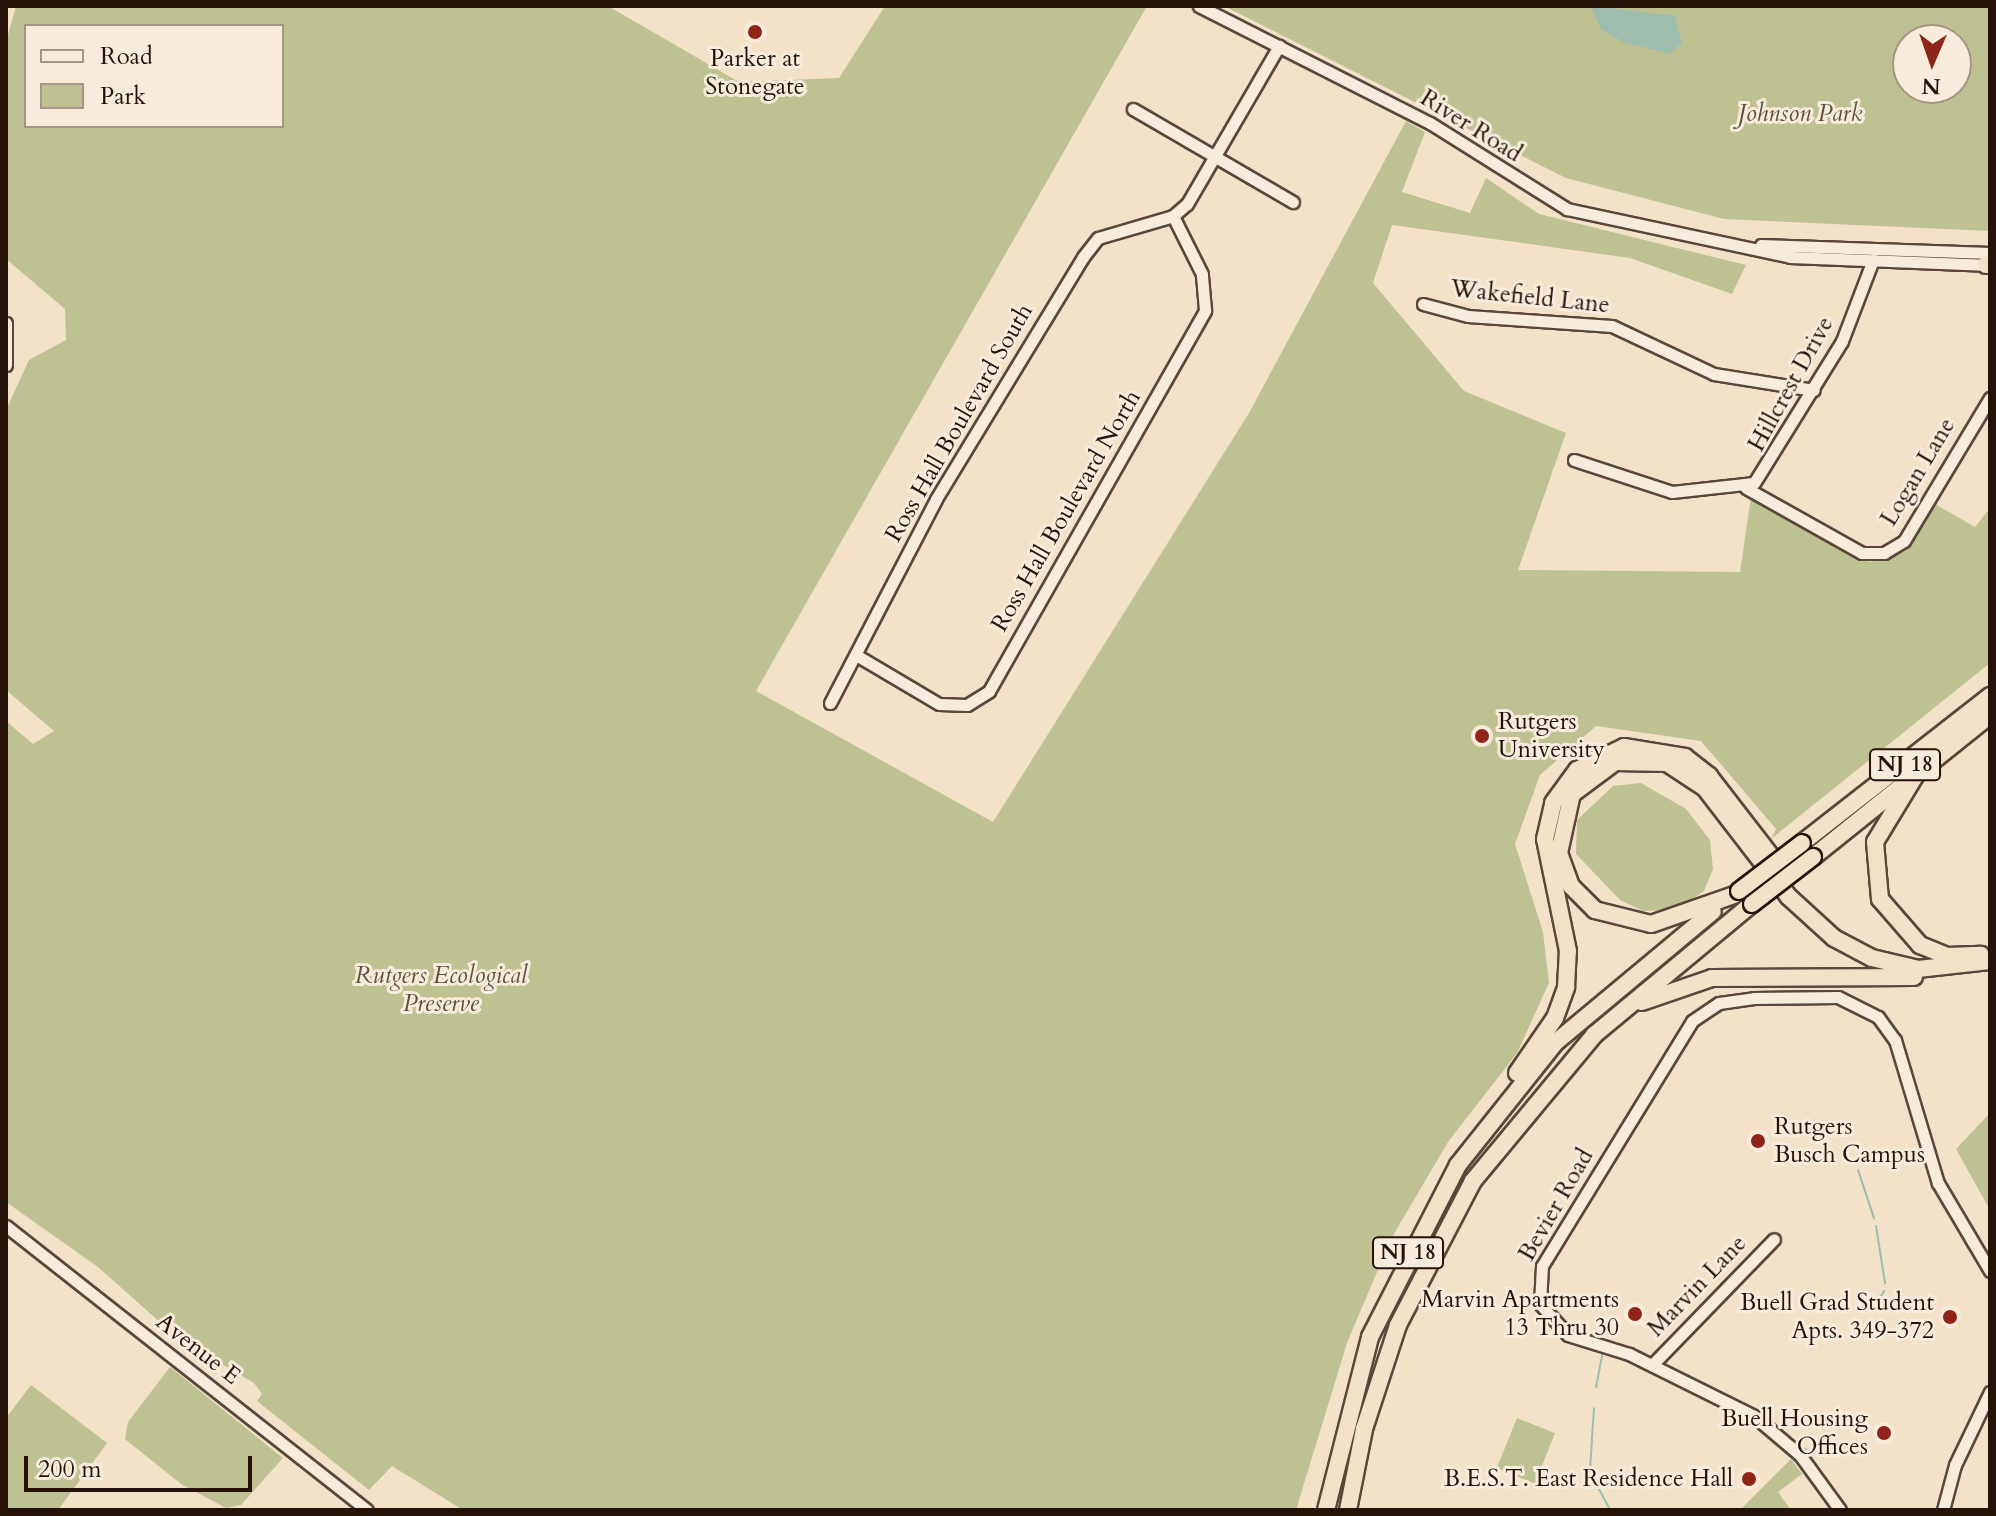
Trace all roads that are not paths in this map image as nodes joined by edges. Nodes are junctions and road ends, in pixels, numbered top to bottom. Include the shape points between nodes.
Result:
1 (1199, 6) edge
2 (1279, 46) junction
3 (1133, 109) dead end
4 (1218, 156) junction
5 (1293, 202) dead end
6 (1173, 216) junction
7 (1733, 244) junction
8 (1873, 260) junction
9 (1989, 262) edge
10 (1423, 304) dead end
11 (6, 323) edge
12 (6, 365) edge
13 (1814, 390) junction
14 (1990, 398) edge
15 (1574, 460) dead end
16 (1746, 488) junction
17 (856, 655) junction
18 (1990, 696) edge
19 (830, 703) dead end
20 (1990, 715) edge
21 (1915, 776) junction
22 (1808, 850) junction
23 (1736, 893) junction
24 (1826, 932) junction
25 (1990, 953) edge
26 (1990, 961) edge
27 (1934, 970) junction
28 (1615, 1015) junction
29 (1504, 1102) junction
30 (6, 1226) edge
31 (1774, 1239) dead end
32 (1990, 1271) edge
33 (1652, 1365) junction
34 (1990, 1392) edge
35 (1341, 1431) junction
36 (367, 1509) edge
37 (1316, 1510) edge
38 (1326, 1510) edge
39 (1348, 1510) edge
40 (1840, 1510) edge
41 (1943, 1510) edge

1 - 2 street, River Road
2 - 4 street
2 - 7 street, River Road via 1430,123 1567,209
3 - 4 street
4 - 5 street
4 - 6 street
6 - 17 street, Ross Hall Boulevard South via 1111,232 1083,257 936,499
6 - 17 street, Ross Hall Boulevard North via 1202,274 1205,310 989,691 967,705 939,704
7 - 8 street, River Road via 1790,257
7 - 9 street, River Road
8 - 9 street, River Road
8 - 13 street, Hillcrest Drive
10 - 13 street, Wakefield Lane via 1468,316 1612,326 1722,376
11 - 12 street
13 - 16 street, Hillcrest Drive via 1768,471
14 - 16 street, Logan Lane via 1904,541 1884,553 1862,553
15 - 16 street via 1672,492
17 - 19 street, Ross Hall Boulevard South
18 - 22 highway, NJ 18
20 - 21 highway, NJ 18
21 - 22 highway, NJ 18
21 - 25 highway via 1875,842 1880,899 1897,927 1927,949 1959,957
22 - 23 highway, NJ 18, bridge
22 - 28 highway, NJ 18, bridge via 1752,904
23 - 24 highway via 1651,924 1595,910 1571,886 1559,853 1561,819 1572,794 1615,762 1648,759 1677,767 1705,788 1789,897
23 - 29 highway, NJ 18 via 1606,995
24 - 27 highway via 1872,958
24 - 29 highway via 1700,767 1646,746 1596,757 1567,780 1546,828 1568,951 1564,996
26 - 27 highway
27 - 28 highway via 1924,977 1696,980
28 - 39 highway, NJ 18 via 1521,1115 1439,1238 1383,1364
29 - 35 highway, NJ 18 via 1436,1200 1398,1273
30 - 36 street, Avenue E
31 - 33 street, Marvin Lane
32 - 33 street, Bevier Road via 1938,1183 1895,1040 1878,1017 1838,997 1742,998 1711,1006 1685,1029 1538,1280 1542,1310 1556,1328
33 - 40 street, Bevier Road via 1774,1430
34 - 41 street via 1955,1465
35 - 37 highway
35 - 38 highway, NJ 18

